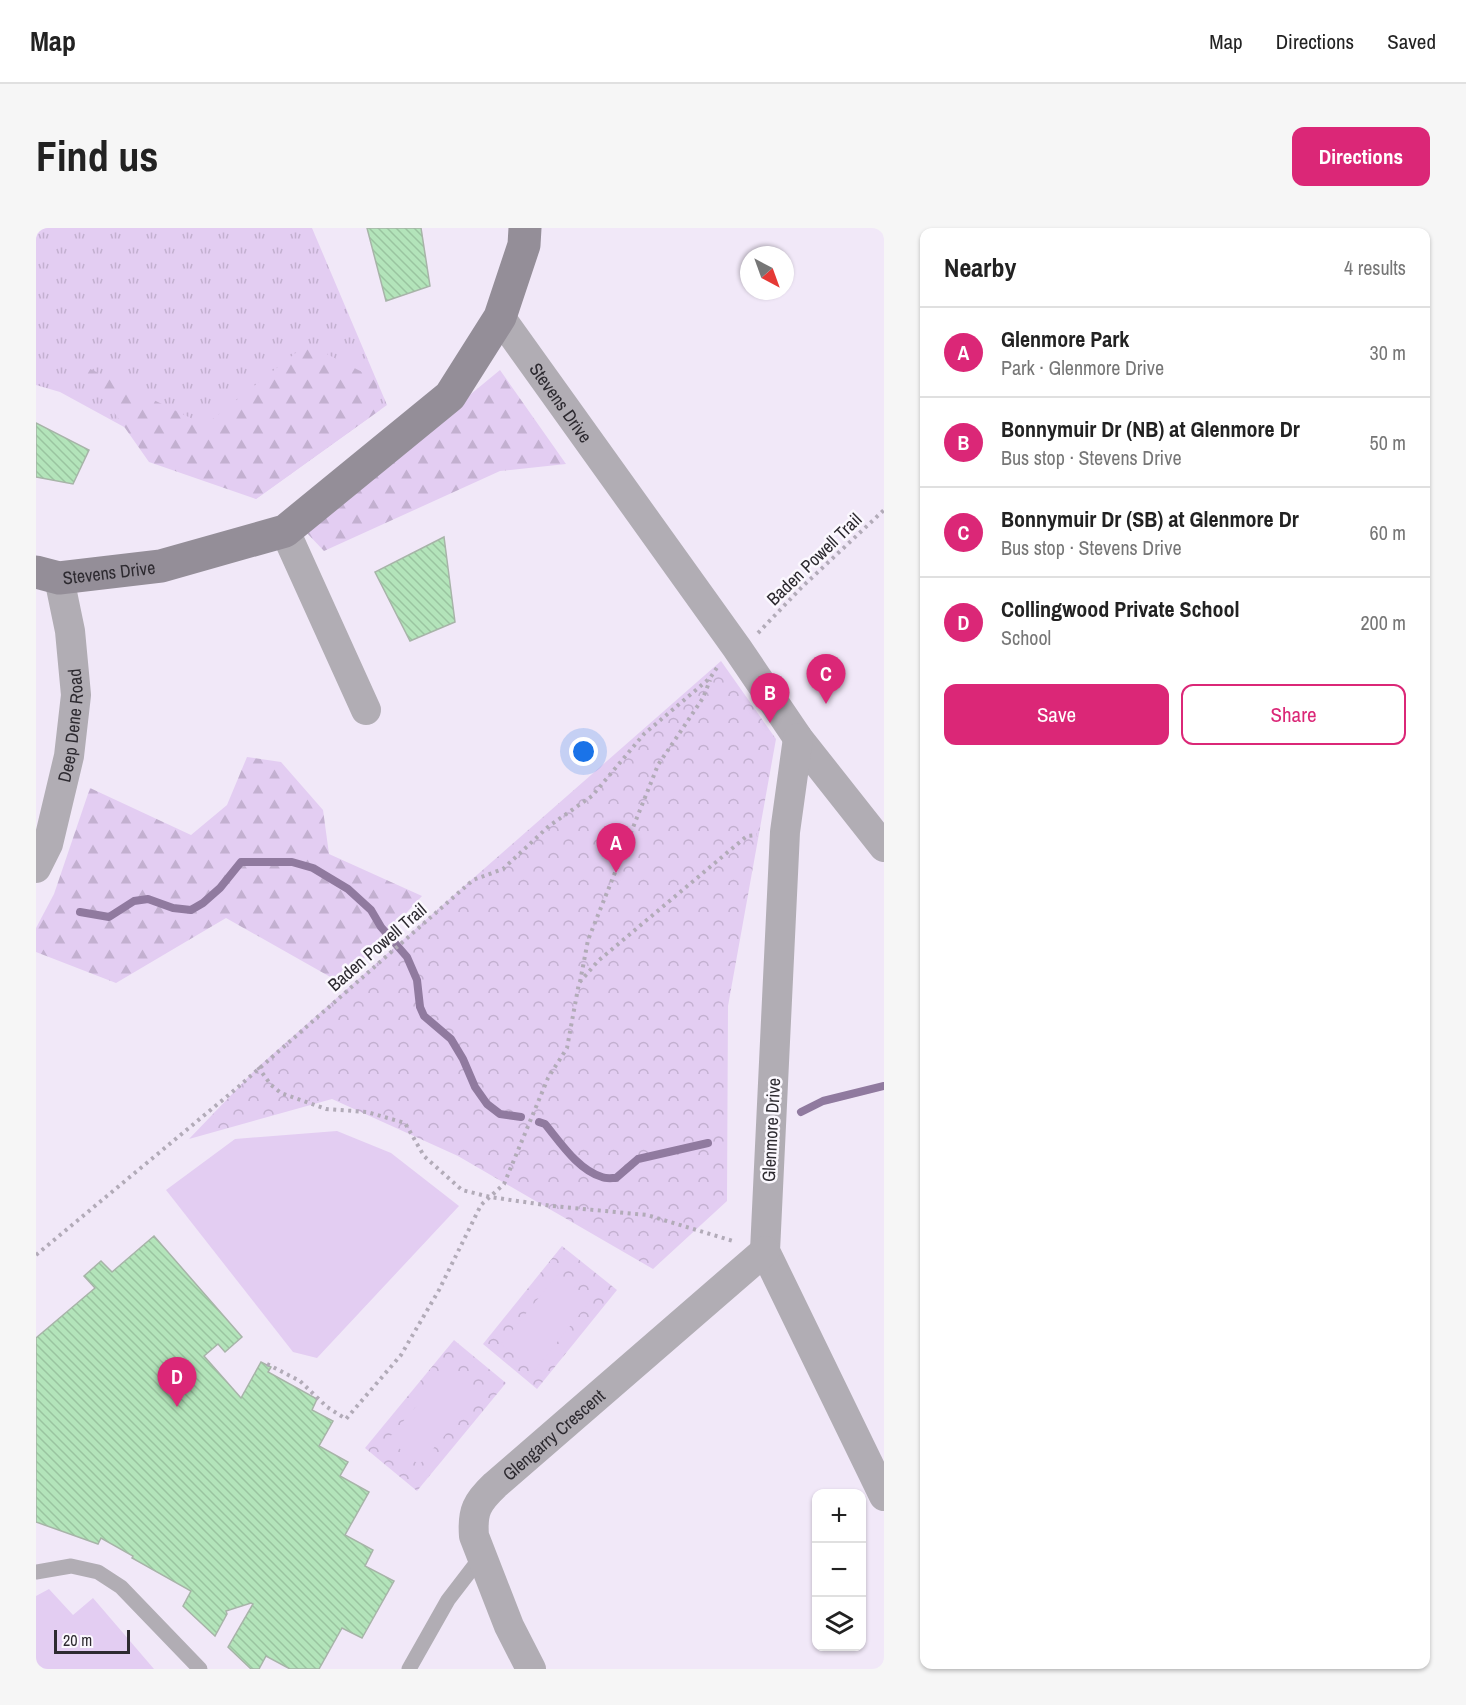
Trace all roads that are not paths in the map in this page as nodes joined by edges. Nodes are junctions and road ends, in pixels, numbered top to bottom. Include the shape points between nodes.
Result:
1 (525, 228) edge
2 (500, 317) junction
3 (285, 531) junction
4 (47, 575) edge
5 (366, 710) dead end
6 (798, 738) junction
7 (884, 847) edge
8 (36, 868) edge
9 (765, 1251) junction
10 (884, 1496) edge
11 (481, 1557) junction
12 (36, 1572) edge
13 (200, 1669) edge
14 (410, 1669) edge
15 (531, 1669) edge

1 - 2 street via 524,245
2 - 3 street, Stevens Drive via 450,396
2 - 6 street, Stevens Drive
3 - 4 street, Stevens Drive via 161,566
3 - 5 street
4 - 8 street, Deep Dene Road via 70,631 76,695 69,756 48,844
6 - 7 street, Stevens Drive
6 - 9 street, Glenmore Drive via 785,832
9 - 10 street, Glenmore Drive
9 - 11 street, Glengarry Crescent via 483,1497 473,1520
11 - 14 lane via 448,1600
11 - 15 street, Glengarry Crescent
12 - 13 lane via 71,1566 98,1572 121,1587

